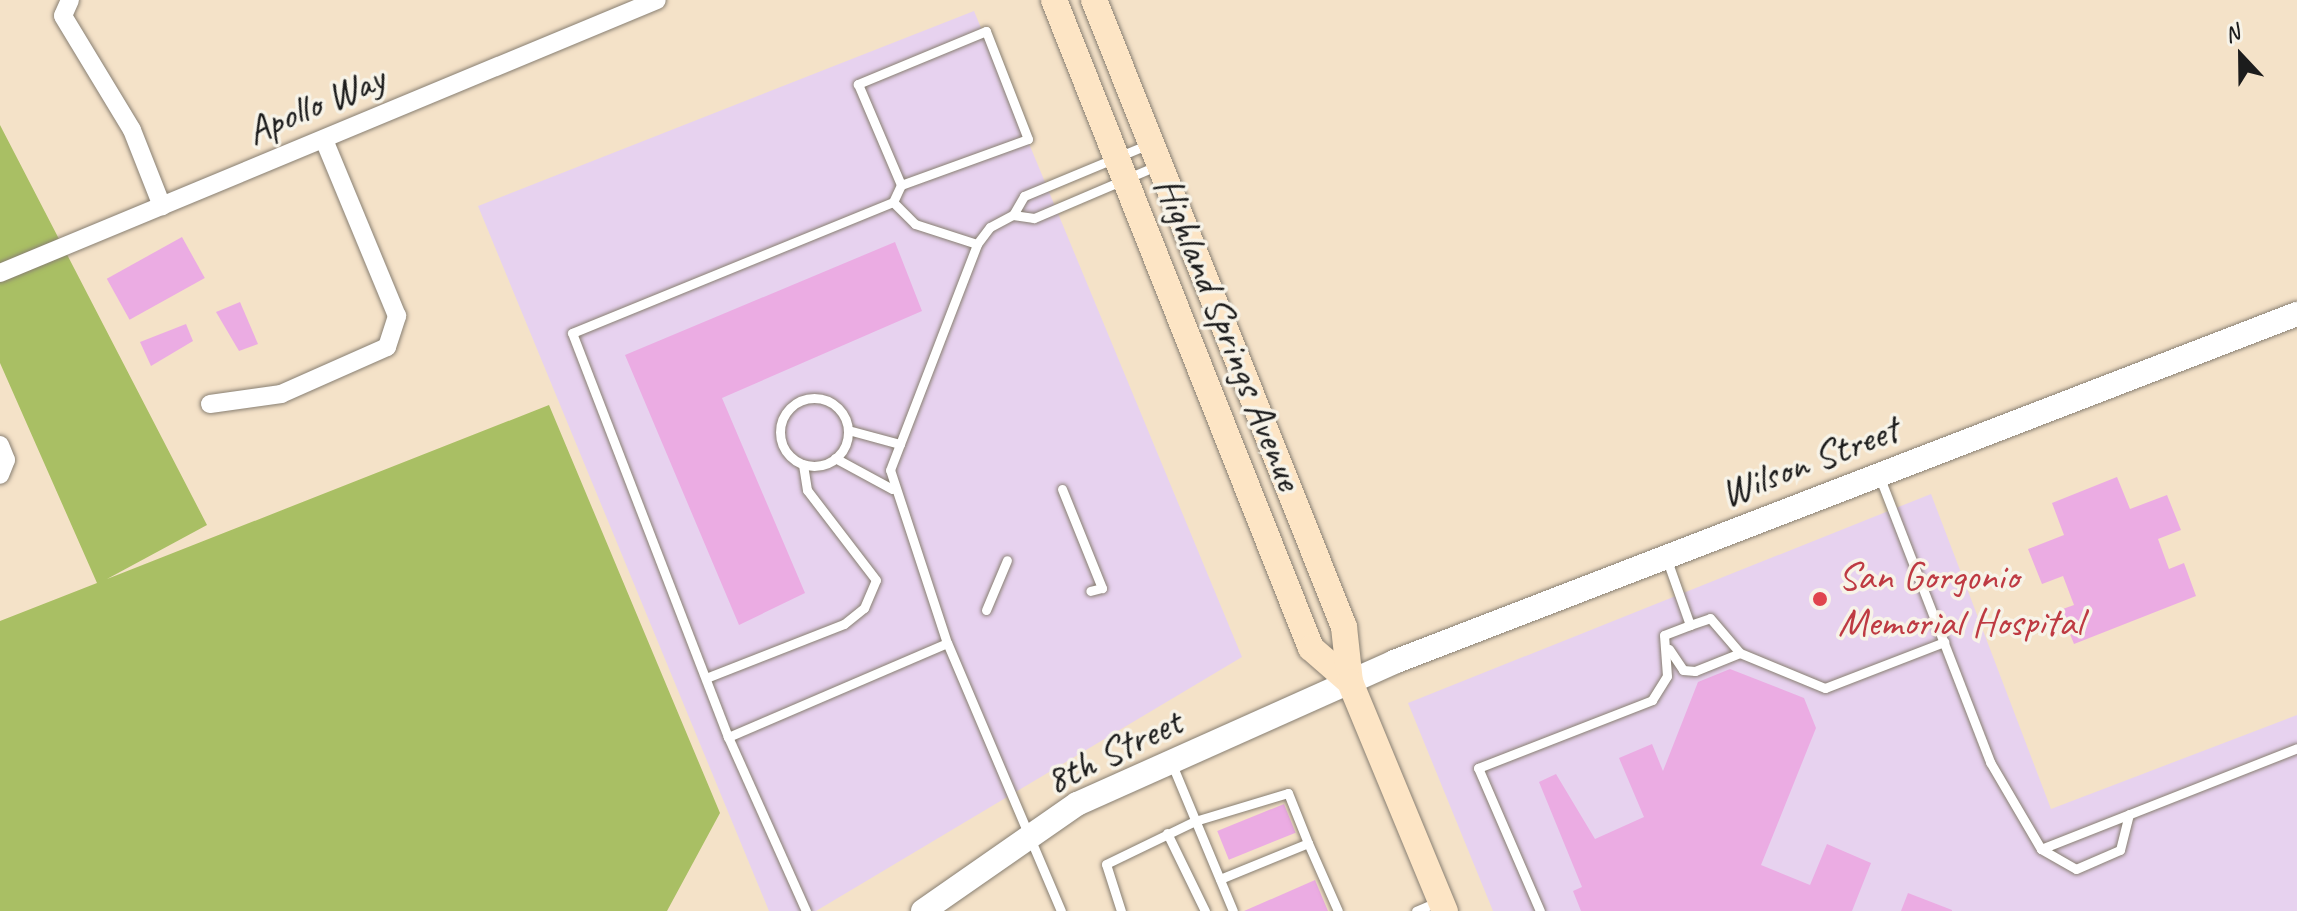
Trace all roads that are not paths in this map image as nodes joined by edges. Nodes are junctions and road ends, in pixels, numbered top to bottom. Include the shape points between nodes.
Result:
1 (70, 0) edge
2 (657, 0) edge
3 (1054, 0) edge
4 (1094, 0) edge
5 (324, 140) junction
6 (1156, 154) junction
7 (1120, 169) junction
8 (901, 185) junction
9 (893, 202) junction
10 (162, 206) junction
11 (1013, 215) junction
12 (977, 244) junction
13 (0, 273) edge
14 (2297, 314) edge
15 (210, 404) dead end
16 (848, 430) junction
17 (900, 444) junction
18 (0, 445) edge
19 (835, 458) junction
20 (803, 464) junction
21 (0, 475) edge
22 (1879, 475) junction
23 (892, 489) junction
24 (1062, 489) dead end
25 (1666, 557) junction
26 (1007, 560) dead end
27 (1090, 591) dead end
28 (986, 610) dead end
29 (1690, 625) junction
30 (1944, 642) junction
31 (947, 643) junction
32 (1669, 649) junction
33 (1740, 653) junction
34 (706, 678) junction
35 (1350, 682) junction
36 (728, 737) junction
37 (2297, 748) edge
38 (1171, 762) junction
39 (2129, 814) junction
40 (1195, 821) junction
41 (1167, 833) junction
42 (1032, 836) junction
43 (1308, 843) junction
44 (2041, 849) junction
45 (1220, 879) junction
46 (1195, 906) edge
47 (1434, 908) edge
48 (806, 911) edge
49 (923, 911) edge
50 (1061, 911) edge
51 (1121, 911) edge
52 (1205, 911) edge
53 (1233, 911) edge
54 (1338, 911) edge
55 (1540, 911) edge

1 - 10 street via 63,16 132,130
2 - 5 street, Apollo Way
3 - 7 main road, Highland Springs Avenue
4 - 6 main road, Highland Springs Avenue
5 - 10 street, Apollo Way
5 - 15 street via 397,316 387,347 281,394
6 - 7 lane
6 - 7 lane
6 - 35 main road, Highland Springs Avenue via 1344,627
7 - 11 lane via 1034,218
7 - 11 lane via 1024,196
7 - 35 main road, Highland Springs Avenue via 1311,648
8 - 8 lane via 1028,139 986,31 858,84
8 - 9 lane
9 - 12 lane via 915,224
9 - 34 lane via 572,333
10 - 13 street, Apollo Way
11 - 12 lane
12 - 17 lane
14 - 22 street, Wilson Street
16 - 17 lane
16 - 19 lane
16 - 20 lane via 831,402 798,402 780,429 786,451
17 - 23 lane
18 - 21 street via 6,460
19 - 20 lane
19 - 23 lane
20 - 34 lane via 807,490 876,580 868,600 844,624
22 - 25 street, Wilson Street
22 - 30 lane
23 - 31 lane
24 - 27 lane via 1102,588
25 - 29 lane
25 - 35 street, Wilson Street
26 - 28 lane
29 - 32 lane via 1664,635
29 - 33 lane via 1710,618
30 - 33 lane via 1825,688
30 - 44 lane via 1990,762
31 - 36 lane
31 - 42 lane
32 - 33 lane via 1683,670 1695,671
32 - 55 lane via 1667,676 1652,700 1478,768
34 - 36 lane
35 - 38 street, 8th Street
35 - 47 main road, Highland Springs Avenue
36 - 48 lane
37 - 39 lane
38 - 40 lane
38 - 42 street, 8th Street via 1077,804
39 - 44 lane
39 - 44 lane via 2120,850 2076,869
40 - 41 lane
40 - 43 lane via 1288,793
40 - 45 lane
41 - 46 lane
41 - 51 lane via 1106,864
42 - 49 street, 8th Street
42 - 50 lane
43 - 45 lane
43 - 54 lane
45 - 53 lane
46 - 52 lane

